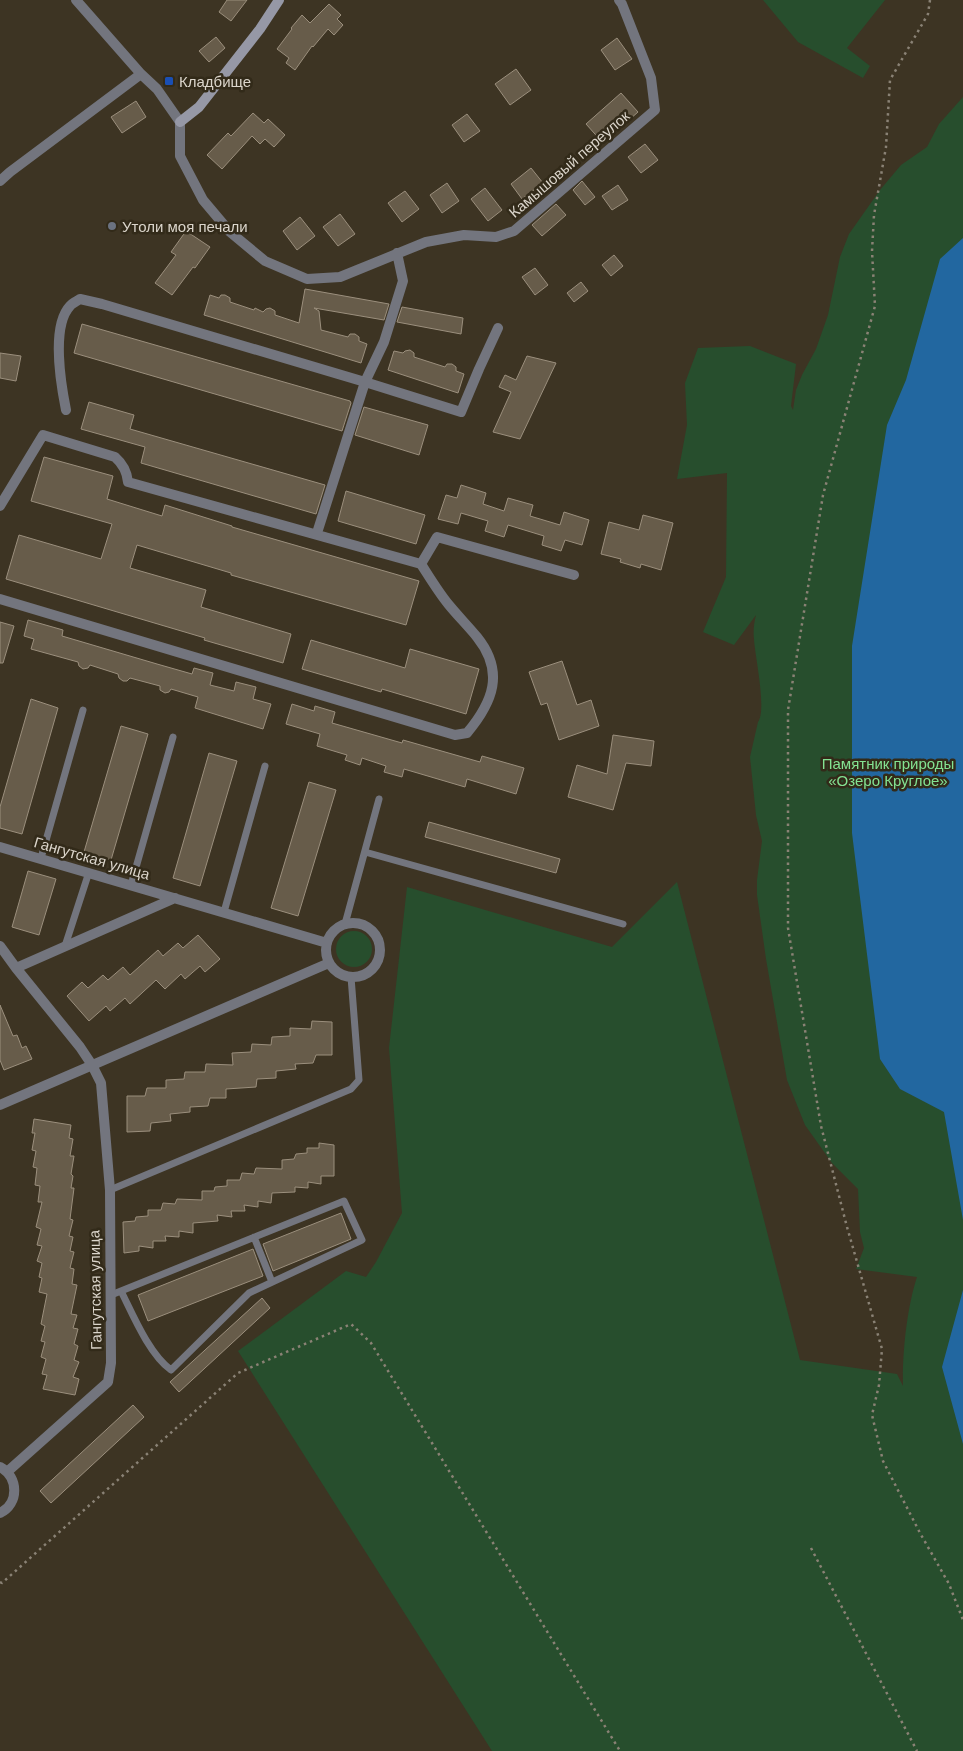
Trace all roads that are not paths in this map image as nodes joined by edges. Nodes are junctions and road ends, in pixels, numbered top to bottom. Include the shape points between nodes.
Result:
1 (76, 0) edge
2 (279, 0) edge
3 (619, 0) edge
4 (141, 74) junction
5 (180, 122) junction
6 (0, 181) edge
7 (397, 253) junction
8 (498, 328) dead end
9 (365, 382) junction
10 (66, 410) dead end
11 (0, 506) edge
12 (317, 534) junction
13 (421, 564) junction
14 (574, 575) dead end
15 (0, 599) edge
16 (83, 710) dead end
17 (173, 736) dead end
18 (265, 766) dead end
19 (379, 799) dead end
20 (0, 848) edge
21 (364, 852) junction
22 (41, 858) junction
23 (89, 872) junction
24 (131, 885) junction
25 (175, 898) junction
26 (224, 912) junction
27 (345, 924) junction
28 (623, 924) dead end
29 (327, 943) junction
30 (0, 946) edge
31 (65, 946) junction
32 (329, 963) junction
33 (16, 968) junction
34 (351, 977) junction
35 (92, 1065) junction
36 (0, 1105) edge
37 (110, 1190) junction
38 (254, 1237) junction
39 (272, 1282) junction
40 (122, 1291) junction
41 (111, 1295) junction
42 (3, 1470) edge
43 (0, 1513) edge

1 - 4 street
2 - 5 street via 199,107
3 - 7 street, Камышовый переулок via 651,78 655,110 514,231 496,237 464,235 426,242
4 - 5 street via 157,89
4 - 6 street
5 - 7 street, Камышовый переулок via 180,156 203,200 230,232 265,261 307,279 340,277
7 - 9 street via 403,281 384,342
8 - 9 street via 461,412
9 - 10 street via 80,299 70,305 65,314 58,340
9 - 12 street
11 - 12 street via 43,435 115,457 122,463 128,482
12 - 13 street
13 - 14 street via 436,536
13 - 15 street via 492,662 492,693 479,719 467,733 456,735
16 - 22 lane
17 - 24 lane
18 - 26 lane
19 - 21 lane
20 - 22 street, Гангутская улица
21 - 27 lane
21 - 28 lane
22 - 23 street, Гангутская улица
23 - 24 street, Гангутская улица
23 - 31 lane
24 - 25 street, Гангутская улица
25 - 26 street, Гангутская улица
25 - 31 street
26 - 29 street, Гангутская улица
27 - 29 street via 335,930
27 - 34 street via 360,923 368,927 375,933 381,950 375,967 368,973
29 - 32 street
30 - 33 street, Гангутская улица
31 - 33 street
32 - 34 street via 342,975
32 - 35 street
33 - 35 street, Гангутская улица
34 - 37 lane via 359,1080 351,1089
35 - 36 street
35 - 37 street, Гангутская улица via 101,1083
37 - 41 street, Гангутская улица
38 - 39 lane
38 - 39 lane via 344,1201 362,1240
38 - 40 lane
39 - 40 lane via 249,1293 171,1370 141,1332
40 - 41 lane
41 - 42 street, Гангутская улица via 108,1382
42 - 43 street, Гангутская улица via 15,1490 10,1505

